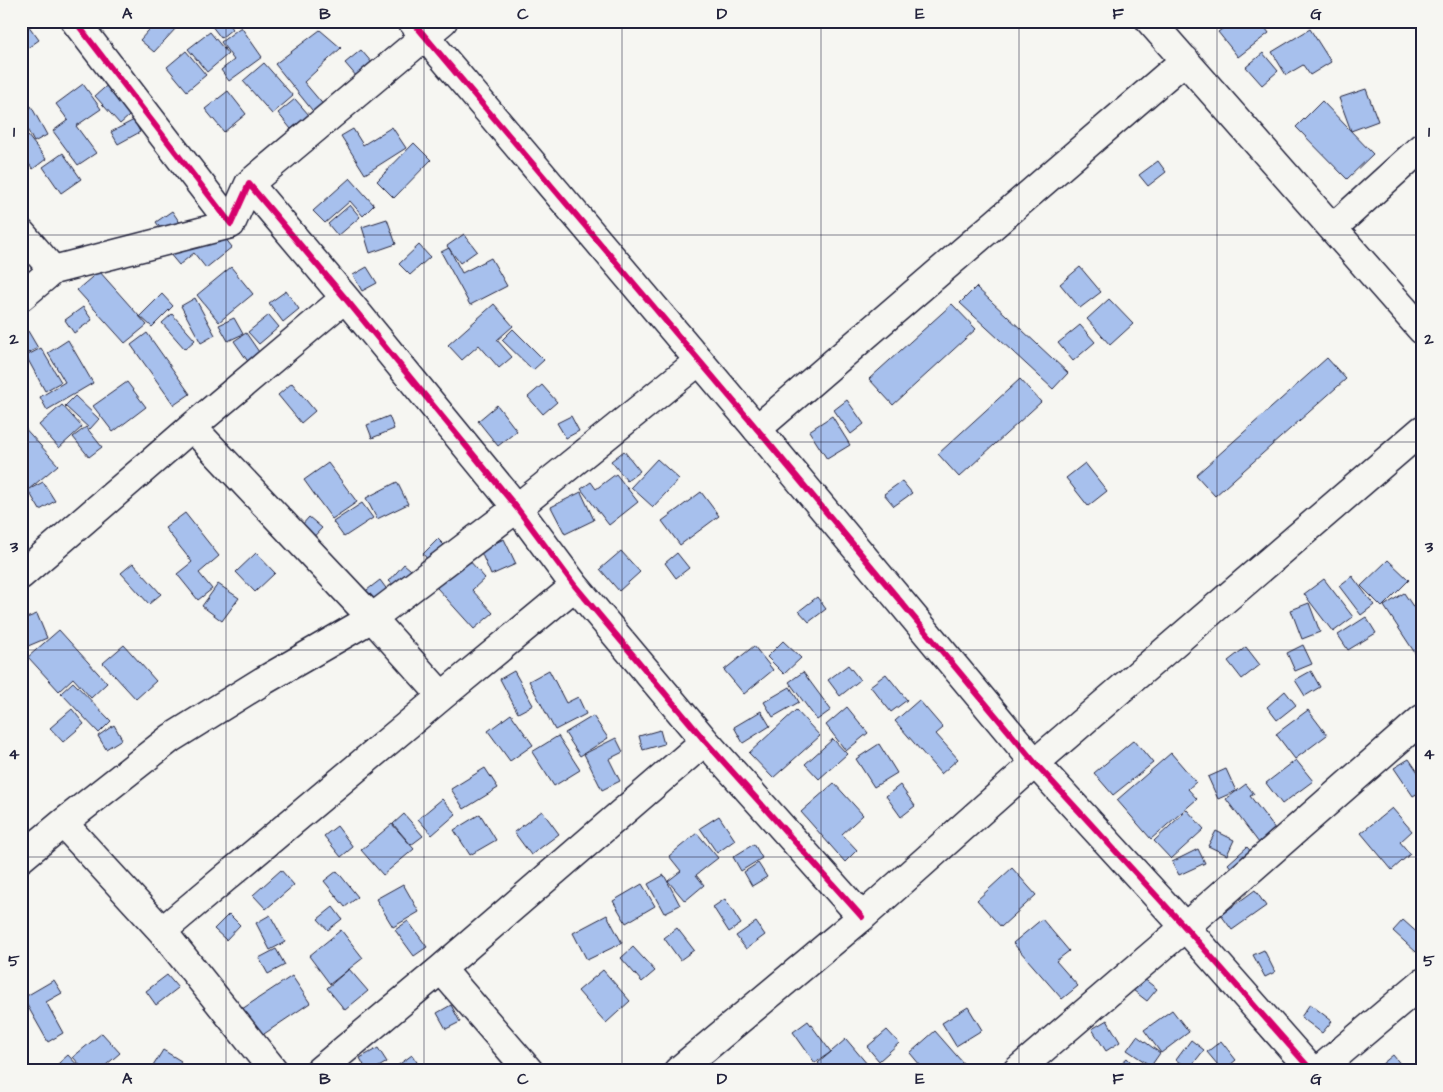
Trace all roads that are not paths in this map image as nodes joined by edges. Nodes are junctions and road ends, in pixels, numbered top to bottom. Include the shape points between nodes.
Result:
1 (75, 21) edge
2 (1150, 21) edge
3 (427, 26) edge
4 (1185, 60) junction
5 (1422, 147) edge
6 (249, 184) junction
7 (231, 224) junction
8 (1333, 228) junction
9 (21, 233) edge
10 (53, 270) junction
11 (21, 297) edge
12 (345, 298) junction
13 (1422, 330) edge
14 (699, 361) junction
15 (192, 427) junction
16 (757, 429) junction
17 (1422, 430) edge
18 (517, 508) junction
19 (21, 575) edge
20 (575, 586) junction
21 (372, 618) junction
22 (442, 696) junction
23 (1422, 719) edge
24 (705, 741) junction
25 (1035, 763) junction
26 (63, 823) junction
27 (21, 858) edge
28 (862, 916) junction
29 (1185, 927) junction
30 (162, 931) junction
31 (441, 969) junction
32 (1422, 983) edge
33 (681, 1070) edge
34 (274, 1071) edge
35 (319, 1071) edge
36 (529, 1071) edge
37 (1017, 1071) edge
38 (1312, 1071) edge
39 (1318, 1071) edge

1 - 7 street
2 - 4 street
3 - 6 street
3 - 14 street
4 - 8 street
4 - 16 street
5 - 8 street
6 - 7 street
6 - 12 street
7 - 10 street
8 - 13 street
9 - 10 street
10 - 11 street
12 - 15 street
12 - 18 street
14 - 16 street
14 - 18 street
15 - 19 street
15 - 21 street
16 - 25 street
17 - 25 street
18 - 20 street
18 - 21 street
20 - 22 street
20 - 24 street
21 - 22 street
21 - 26 street via 171,738
22 - 30 street
23 - 29 street
24 - 28 street
24 - 31 street
25 - 28 street
25 - 29 street
26 - 27 street
26 - 30 street
28 - 33 street
29 - 37 street
29 - 38 street
30 - 34 street
31 - 35 street
31 - 36 street
32 - 39 street

